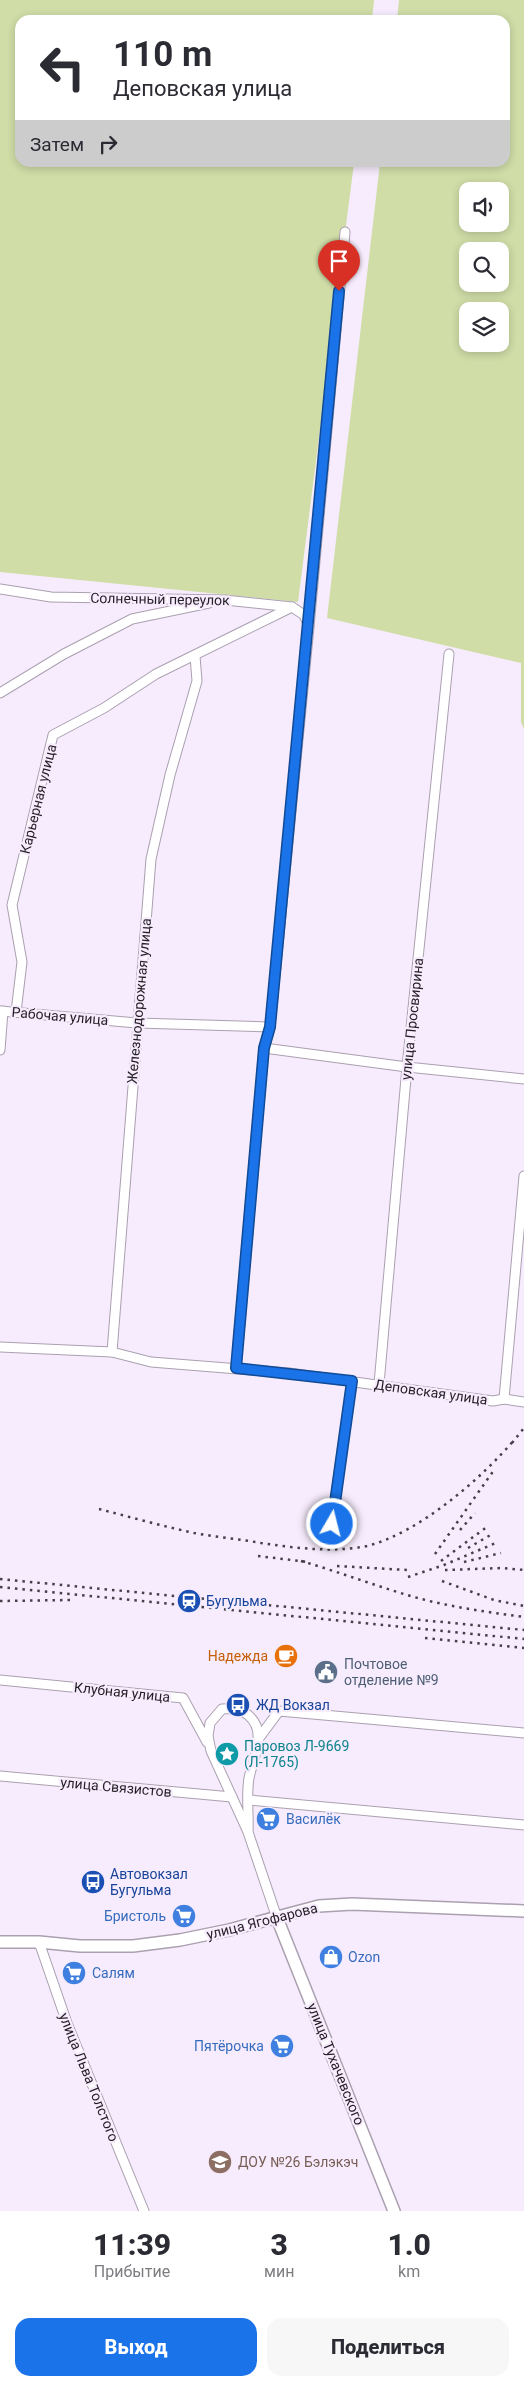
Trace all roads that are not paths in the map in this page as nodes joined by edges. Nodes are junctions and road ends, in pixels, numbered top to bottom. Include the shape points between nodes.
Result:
1 (345, 232) dead end
2 (0, 589) edge
3 (225, 600) junction
4 (292, 607) junction
5 (309, 627) junction
6 (449, 654) dead end
7 (195, 656) junction
8 (0, 693) edge
9 (2, 1011) edge
10 (16, 1012) junction
11 (137, 1023) junction
12 (270, 1027) junction
13 (264, 1048) junction
14 (0, 1050) edge
15 (407, 1067) junction
16 (524, 1079) edge
17 (524, 1176) edge
18 (0, 1347) edge
19 (112, 1352) junction
20 (236, 1368) junction
21 (352, 1381) junction
22 (378, 1384) junction
23 (504, 1399) junction
24 (524, 1402) edge
25 (332, 1524) dead end
26 (0, 1680) edge
27 (524, 1733) edge
28 (259, 1738) junction
29 (211, 1751) junction
30 (0, 1776) edge
31 (232, 1797) junction
32 (249, 1800) junction
33 (524, 1825) edge
34 (248, 1832) junction
35 (524, 1911) edge
36 (278, 1918) junction
37 (0, 1942) edge
38 (39, 1942) junction
39 (144, 2211) edge
40 (394, 2211) edge

1 - 5 street
2 - 3 street, Солнечный переулок via 51,597
3 - 4 street, Солнечный переулок
3 - 8 street via 132,620 64,654
4 - 5 street via 304,615
4 - 7 street, Карьерная улица
5 - 12 street
6 - 15 street, улица Просвирина
7 - 10 street, Карьерная улица via 156,674 104,708 53,735 12,905 22,962
7 - 11 street, Железнодорожная улица via 197,681 151,858
9 - 10 street, Рабочая улица
9 - 14 street
10 - 11 street, Рабочая улица
11 - 12 street, Рабочая улица
11 - 19 street, Железнодорожная улица
12 - 13 street
13 - 15 street
13 - 20 street
15 - 16 street
15 - 22 street, улица Просвирина
17 - 23 street
18 - 19 street, Деповская улица
19 - 20 street, Деповская улица via 151,1362
20 - 21 street, Деповская улица
21 - 22 street, Деповская улица
21 - 25 street
22 - 23 street, Деповская улица via 493,1401
23 - 24 street, Деповская улица
26 - 29 street, Клубная улица via 183,1698
27 - 28 street via 279,1711
28 - 29 street via 257,1726 248,1715 235,1709 222,1709 210,1723
28 - 32 street via 249,1779
29 - 31 street
30 - 31 street, улица Связистов
31 - 34 street
32 - 33 street
32 - 34 street
34 - 36 street
35 - 36 main road, улица Ягофарова via 352,1904 319,1906
36 - 38 main road, улица Ягофарова via 180,1940 133,1946
36 - 40 main road, улица Тухачевского
37 - 38 main road, улица Ягофарова
38 - 39 street, улица Льва Толстого via 70,2032

